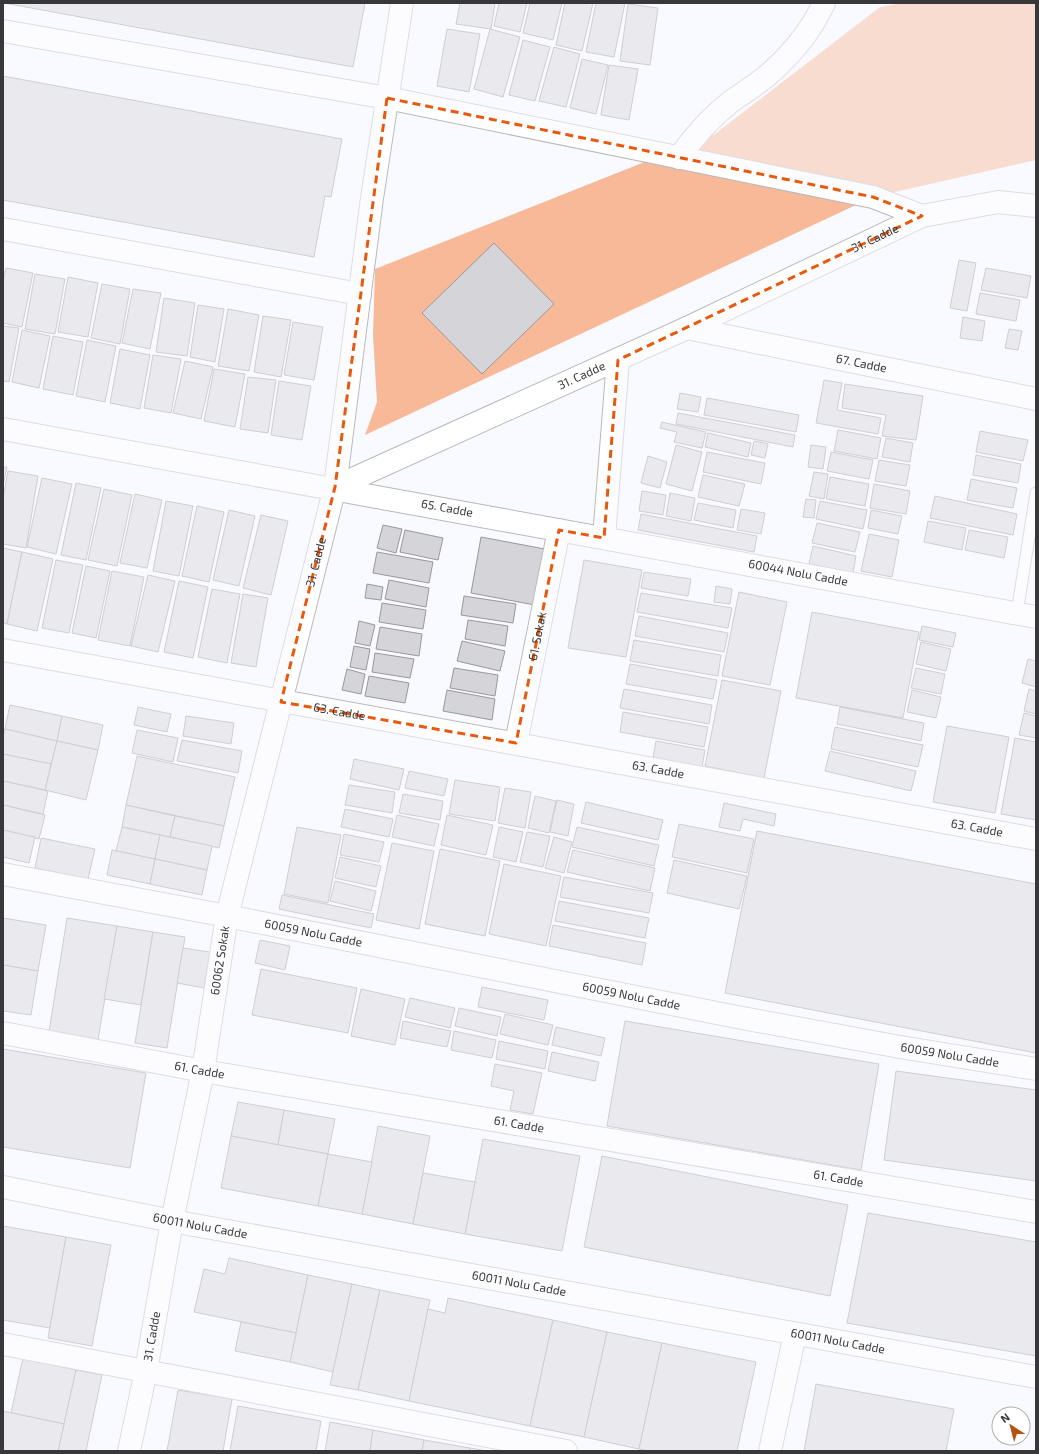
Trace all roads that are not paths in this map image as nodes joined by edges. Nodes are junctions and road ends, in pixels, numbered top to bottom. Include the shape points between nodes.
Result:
1 (402, 3) edge
2 (824, 3) edge
3 (3, 31) edge
4 (387, 98) junction
5 (679, 158) junction
6 (1036, 206) edge
7 (922, 216) junction
8 (3, 229) edge
9 (360, 294) junction
10 (687, 328) junction
11 (618, 360) junction
12 (1036, 399) edge
13 (3, 429) edge
14 (335, 487) junction
15 (1036, 493) edge
16 (560, 530) junction
17 (604, 538) junction
18 (1027, 615) edge
19 (3, 650) edge
20 (281, 702) junction
21 (516, 743) junction
22 (1036, 838) edge
23 (3, 874) edge
24 (227, 916) junction
25 (3, 1033) edge
26 (1036, 1069) edge
27 (204, 1071) junction
28 (3, 1187) edge
29 (1036, 1212) edge
30 (172, 1221) junction
31 (795, 1334) junction
32 (3, 1344) edge
33 (146, 1371) junction
34 (1036, 1377) edge
35 (129, 1451) edge
36 (566, 1451) edge
37 (770, 1451) edge

1 - 4 street
2 - 5 street via 811,26 787,57 716,115
3 - 4 street
4 - 5 street
4 - 9 street
5 - 7 street via 873,198
6 - 7 street, 31. Cadde via 998,202
7 - 10 street, 31. Cadde
8 - 9 street
9 - 14 street
10 - 11 street, 31. Cadde
10 - 12 street, 67. Cadde
11 - 14 street, 31. Cadde
11 - 17 street
13 - 14 street, 65. Cadde
14 - 16 street, 65. Cadde
14 - 20 street, 31. Cadde
15 - 18 lane
16 - 17 street, 60044 Nolu Cadde
16 - 21 street, 61. Sokak
17 - 18 street, 60044 Nolu Cadde
19 - 20 street, 63. Cadde
20 - 21 street, 63. Cadde
20 - 24 street, 60062 Sokak
21 - 22 street, 63. Cadde
23 - 24 street, 60059 Nolu Cadde
24 - 26 street, 60059 Nolu Cadde via 900,1048
24 - 27 street, 60062 Sokak
25 - 27 street, 61. Cadde
27 - 29 street, 61. Cadde
27 - 30 street, 60062 Sokak
28 - 30 street, 60011 Nolu Cadde
30 - 31 street, 60011 Nolu Cadde
30 - 33 street, 31. Cadde
31 - 34 street, 60011 Nolu Cadde
31 - 37 street
32 - 33 street
33 - 35 street, 31. Cadde
33 - 36 street

